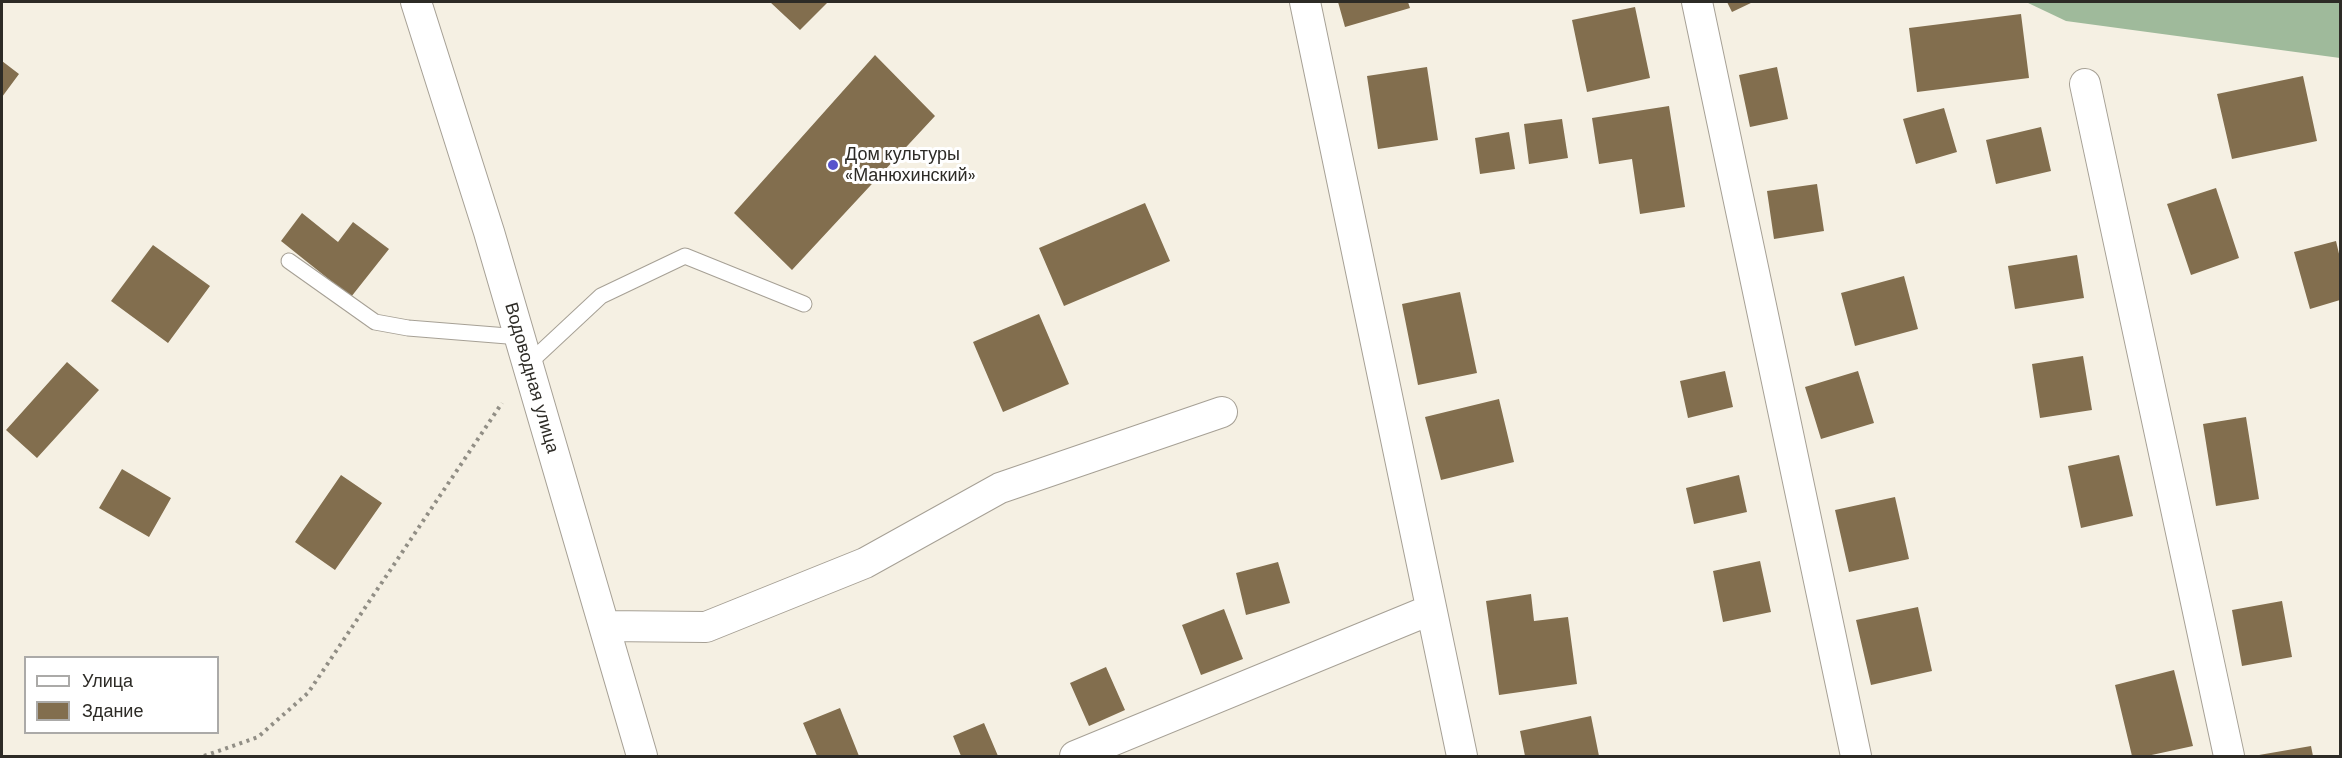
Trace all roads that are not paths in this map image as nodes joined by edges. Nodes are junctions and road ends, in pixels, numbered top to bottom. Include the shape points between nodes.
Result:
1 (416, 2) edge
2 (1305, 2) edge
3 (1697, 2) edge
4 (2085, 84) dead end
5 (289, 261) dead end
6 (804, 304) dead end
7 (523, 351) junction
8 (1222, 412) dead end
9 (1430, 610) junction
10 (604, 626) junction
11 (642, 756) edge
12 (1075, 756) edge
13 (1462, 756) edge
14 (1856, 756) edge
15 (2229, 756) edge

1 - 7 street, Водоводная улица
2 - 9 street
3 - 14 street
4 - 15 street
5 - 7 lane via 375,322
6 - 7 lane via 685,256 601,296
7 - 10 street, Водоводная улица
8 - 10 street via 1000,488 865,563 706,627
9 - 12 street
9 - 13 street
10 - 11 street, Водоводная улица

